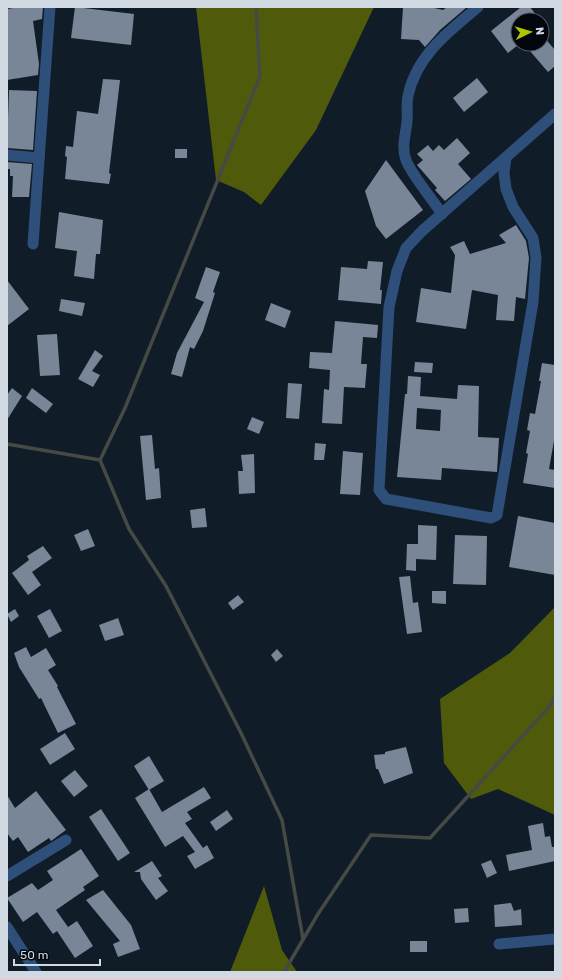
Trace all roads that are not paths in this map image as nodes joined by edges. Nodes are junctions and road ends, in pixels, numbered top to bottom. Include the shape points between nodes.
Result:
1 (50, 7) edge
2 (478, 7) edge
3 (555, 114) edge
4 (7, 155) edge
5 (506, 156) junction
6 (39, 158) junction
7 (442, 214) junction
8 (33, 244) dead end
9 (66, 840) dead end
10 (7, 876) edge
11 (7, 927) edge
12 (555, 939) edge
13 (499, 944) dead end
14 (36, 972) edge

1 - 6 street
2 - 7 street via 452,29 418,65 407,98 403,151 406,162
3 - 5 street
4 - 6 street
5 - 7 street
5 - 7 street via 506,189 533,238 536,258 532,302 497,515 491,518 386,499 379,490 389,307 397,270 406,248
6 - 8 street
9 - 10 street
11 - 14 street
12 - 13 street

